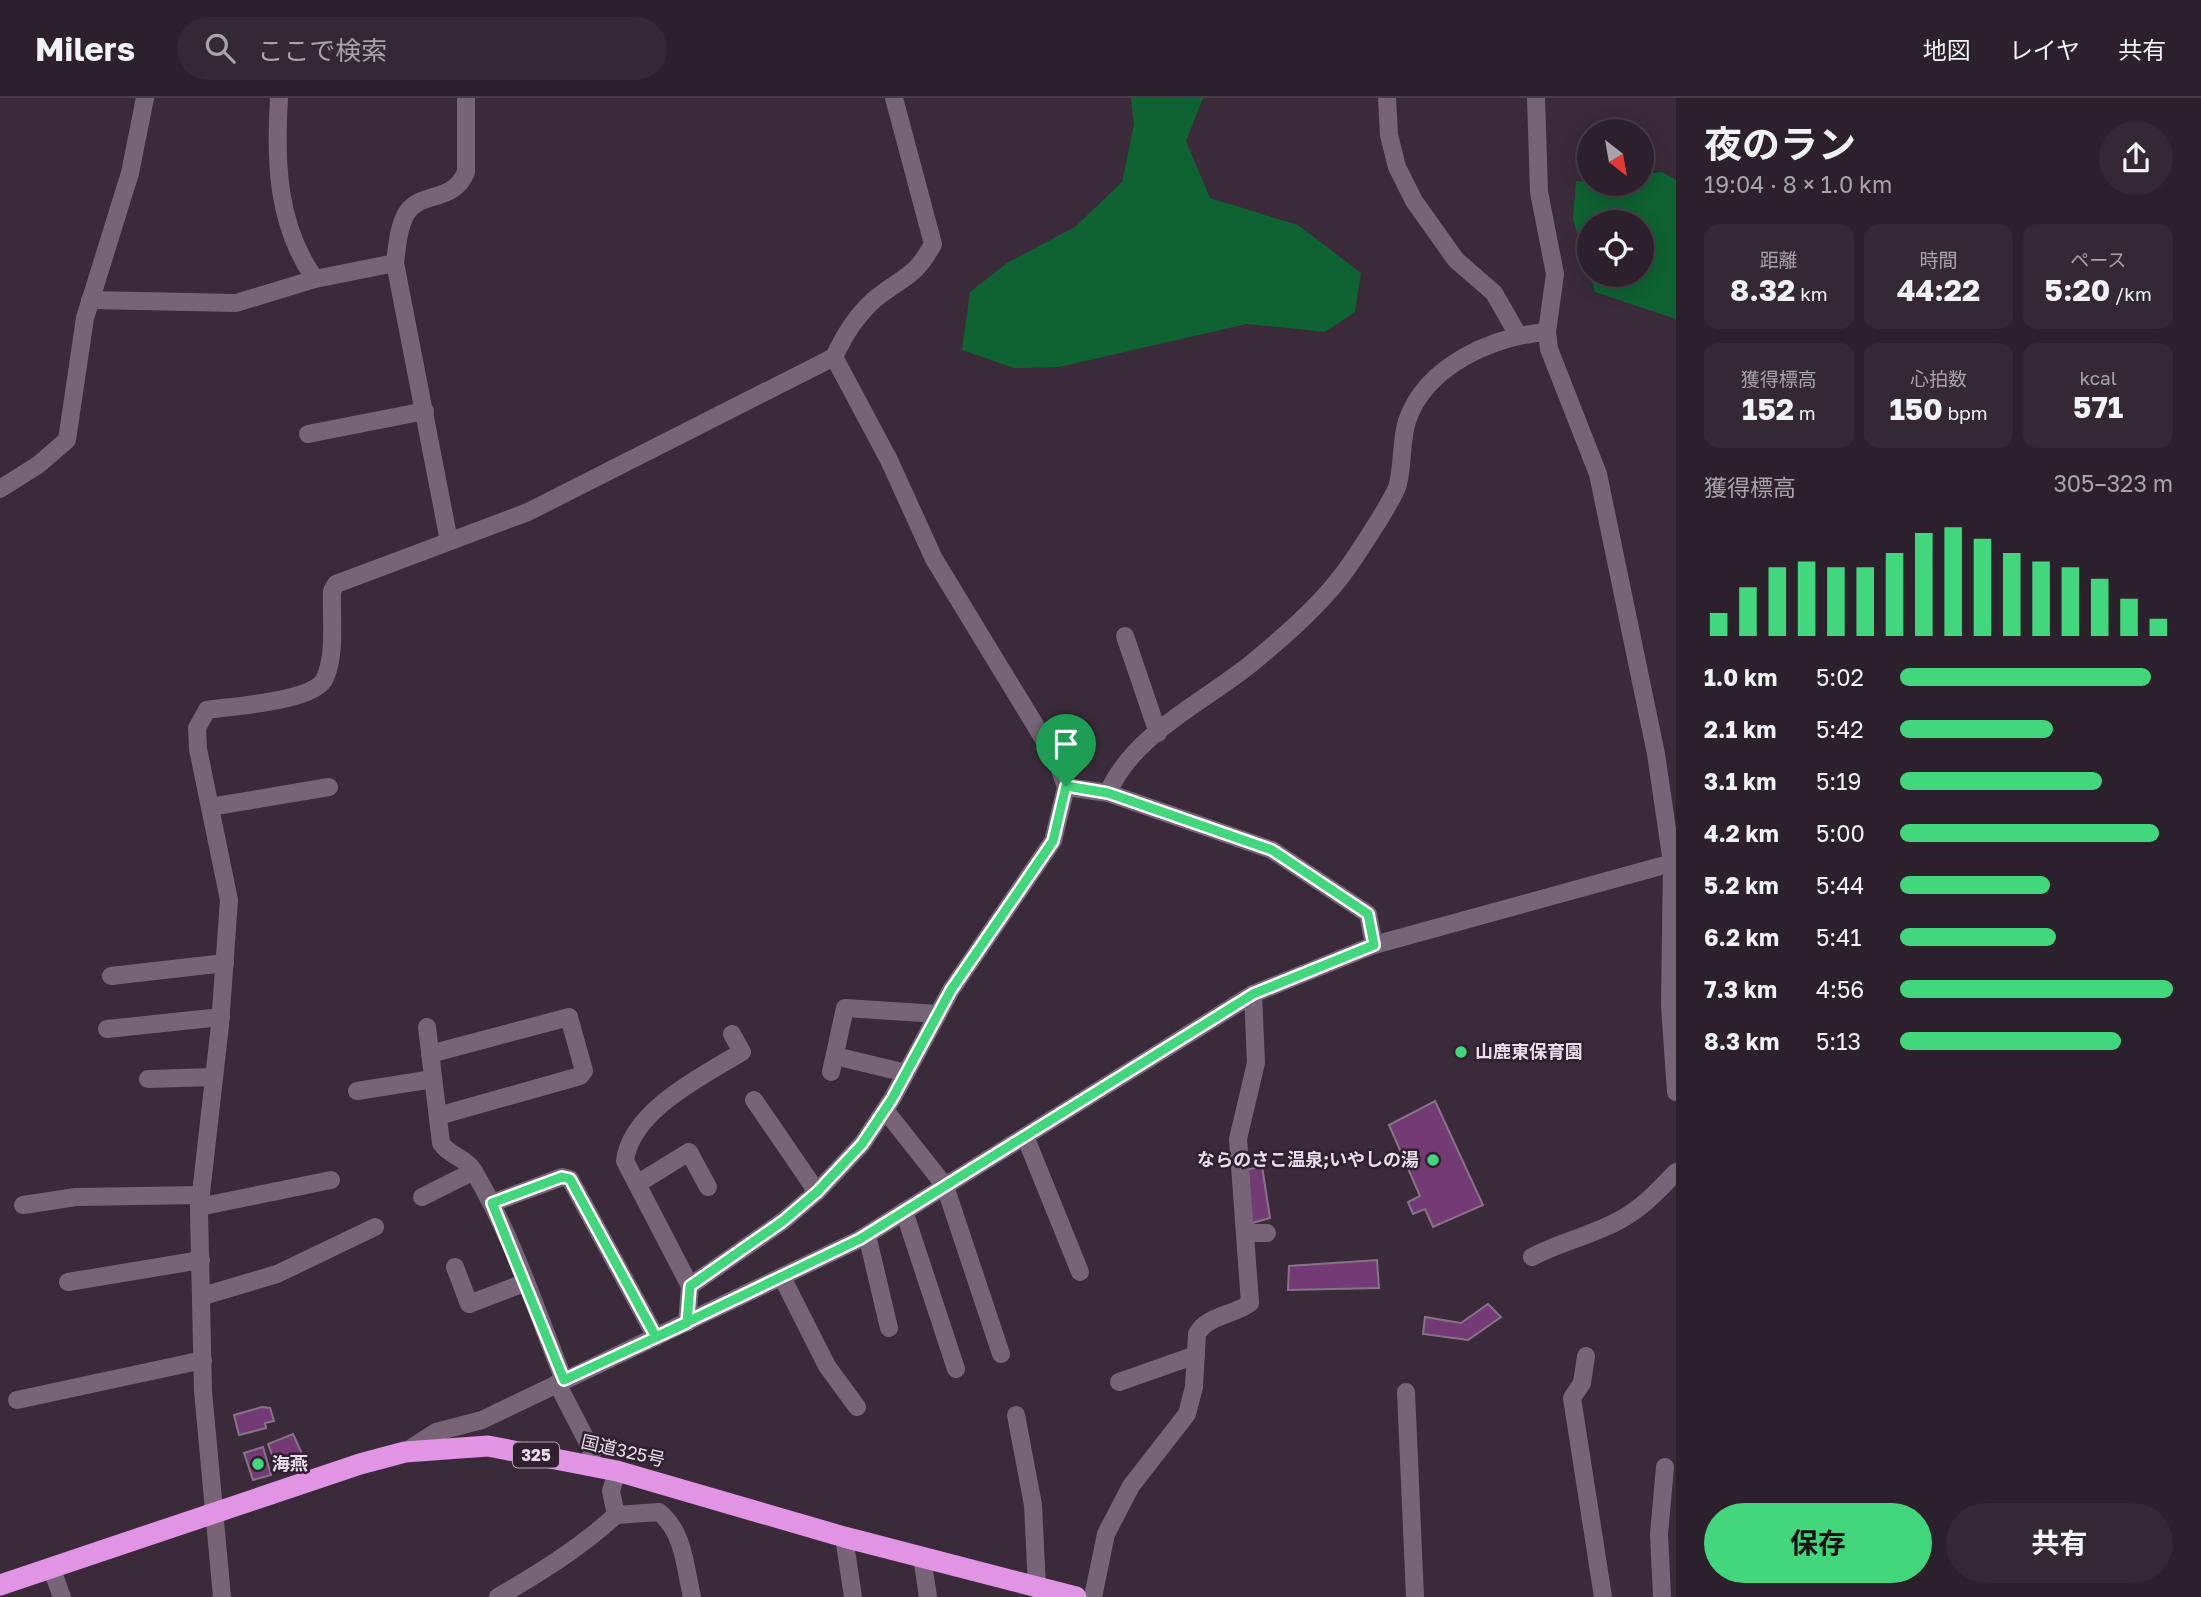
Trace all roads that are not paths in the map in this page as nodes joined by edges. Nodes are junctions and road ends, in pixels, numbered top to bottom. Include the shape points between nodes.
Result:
1 (145, 98) edge
2 (279, 98) edge
3 (466, 98) edge
4 (894, 98) edge
5 (1387, 98) edge
6 (1536, 98) edge
7 (395, 263) junction
8 (315, 279) junction
9 (90, 300) junction
10 (1547, 332) junction
11 (1518, 335) junction
12 (834, 357) junction
13 (425, 411) junction
14 (308, 434) dead end
15 (0, 489) edge
16 (449, 541) junction
17 (1125, 636) dead end
18 (1158, 733) junction
19 (329, 786) dead end
20 (1066, 786) junction
21 (1108, 793) junction
22 (210, 807) junction
23 (1674, 863) edge
24 (1374, 945) junction
25 (225, 963) junction
26 (111, 976) dead end
27 (1253, 994) junction
28 (938, 1014) junction
29 (221, 1017) junction
30 (427, 1027) dead end
31 (107, 1029) dead end
32 (732, 1034) dead end
33 (430, 1054) junction
34 (906, 1073) junction
35 (214, 1077) junction
36 (148, 1079) dead end
37 (433, 1079) junction
38 (357, 1091) dead end
39 (1676, 1092) edge
40 (754, 1100) dead end
41 (885, 1110) junction
42 (438, 1116) junction
43 (1025, 1136) junction
44 (474, 1171) junction
45 (1676, 1171) edge
46 (331, 1180) dead end
47 (637, 1184) junction
48 (945, 1186) junction
49 (708, 1187) dead end
50 (817, 1192) junction
51 (422, 1197) dead end
52 (200, 1201) junction
53 (492, 1203) junction
54 (23, 1205) dead end
55 (904, 1212) junction
56 (375, 1227) dead end
57 (1247, 1233) junction
58 (1267, 1233) dead end
59 (867, 1235) junction
60 (1532, 1257) dead end
61 (201, 1260) junction
62 (455, 1267) dead end
63 (1080, 1272) dead end
64 (782, 1277) junction
65 (68, 1282) dead end
66 (524, 1283) junction
67 (690, 1286) junction
68 (203, 1296) junction
69 (687, 1323) junction
70 (889, 1328) dead end
71 (656, 1337) junction
72 (1001, 1354) dead end
73 (1196, 1355) junction
74 (1586, 1356) dead end
75 (203, 1360) junction
76 (956, 1369) dead end
77 (561, 1382) junction
78 (1119, 1382) dead end
79 (1406, 1392) dead end
80 (18, 1400) dead end
81 (857, 1407) dead end
82 (1016, 1415) dead end
83 (482, 1420) junction
84 (488, 1446) junction
85 (405, 1452) junction
86 (590, 1466) junction
87 (1665, 1467) dead end
88 (617, 1471) junction
89 (215, 1512) junction
90 (616, 1515) junction
91 (844, 1536) junction
92 (922, 1557) junction
93 (51, 1567) junction
94 (0, 1584) edge
95 (1041, 1591) edge
96 (62, 1597) edge
97 (222, 1597) edge
98 (498, 1597) edge
99 (692, 1597) edge
100 (853, 1597) edge
101 (928, 1597) edge
102 (1076, 1597) edge
103 (1093, 1597) edge
104 (1415, 1597) edge
105 (1603, 1597) edge
106 (1662, 1597) edge

1 - 9 street via 130,173
2 - 8 street via 277,138 285,217 300,258
3 - 7 street via 466,172 455,190 417,203 407,212
4 - 12 street via 933,244 921,267 875,299 851,323
5 - 11 street via 1397,167 1427,222 1456,260 1493,293
6 - 10 street via 1539,192 1555,274
7 - 8 street
7 - 13 street
8 - 9 street via 236,303
9 - 15 street via 66,440 38,466
10 - 11 street
10 - 23 street via 1556,372 1598,474
11 - 18 street via 1488,345 1430,383 1407,420 1398,486 1340,577 1251,663
12 - 16 street via 528,512
12 - 20 street via 889,460 934,559 1057,761
13 - 14 street
13 - 16 street
16 - 22 street via 336,584 325,680 312,691 207,709 197,728
17 - 18 street
18 - 21 street via 1115,775
19 - 22 street
20 - 21 street
20 - 28 street via 1053,841
21 - 24 street via 1272,850 1368,914
22 - 25 street via 229,900
23 - 24 street
23 - 39 street via 1670,1006
24 - 27 street
25 - 26 street
25 - 29 street
27 - 43 street
27 - 57 street via 1256,1063 1238,1139
28 - 34 street
28 - 34 street via 845,1007 833,1064
29 - 31 street
29 - 35 street
30 - 33 street
32 - 47 street via 741,1052 690,1083 638,1125 627,1145 625,1161
33 - 37 street
33 - 42 street via 569,1017 584,1071
34 - 41 street
35 - 36 street
35 - 52 street
37 - 38 street
37 - 42 street
40 - 50 street
41 - 48 street
41 - 50 street via 862,1144
42 - 44 street via 446,1151
43 - 48 street
43 - 63 street
44 - 51 street
44 - 53 street
45 - 60 street via 1650,1200 1619,1221
46 - 52 street
47 - 49 street via 689,1152
47 - 67 street
48 - 55 street
48 - 72 street
50 - 67 street
52 - 54 street via 76,1197
52 - 61 street
53 - 66 street
53 - 71 street via 562,1177 570,1179
55 - 59 street
55 - 76 street
56 - 68 street via 277,1274
57 - 58 street
57 - 73 street via 1250,1303 1201,1327
59 - 64 street
59 - 70 street
61 - 65 street
61 - 68 street
62 - 66 street via 469,1304
64 - 69 street
64 - 81 street via 827,1366
66 - 77 street
67 - 69 street
68 - 75 street
69 - 71 street
71 - 77 street
73 - 78 street
73 - 103 street via 1187,1414 1131,1486 1106,1534
74 - 105 street via 1582,1383 1572,1398
75 - 80 street
75 - 89 street
77 - 83 street
77 - 86 street via 592,1451
79 - 104 street
82 - 95 street via 1033,1504
83 - 84 street
83 - 85 street via 436,1432
84 - 85 highway, 国道325号 / 325
84 - 86 highway, 国道325号 / 325
85 - 89 highway, 国道325号 / 325
86 - 88 highway, 国道325号 / 325
87 - 106 street via 1659,1534
88 - 90 street via 611,1491
88 - 91 highway, 国道325号 / 325
89 - 93 highway, 国道325号 / 325
89 - 97 street
90 - 98 street via 563,1559
90 - 99 street via 659,1512 671,1522
91 - 92 highway, 国道325号 / 325
91 - 100 street
92 - 95 highway, 国道325号 / 325
92 - 101 street
93 - 94 highway, 国道325号 / 325
93 - 96 street
95 - 102 highway, 国道325号 / 325

